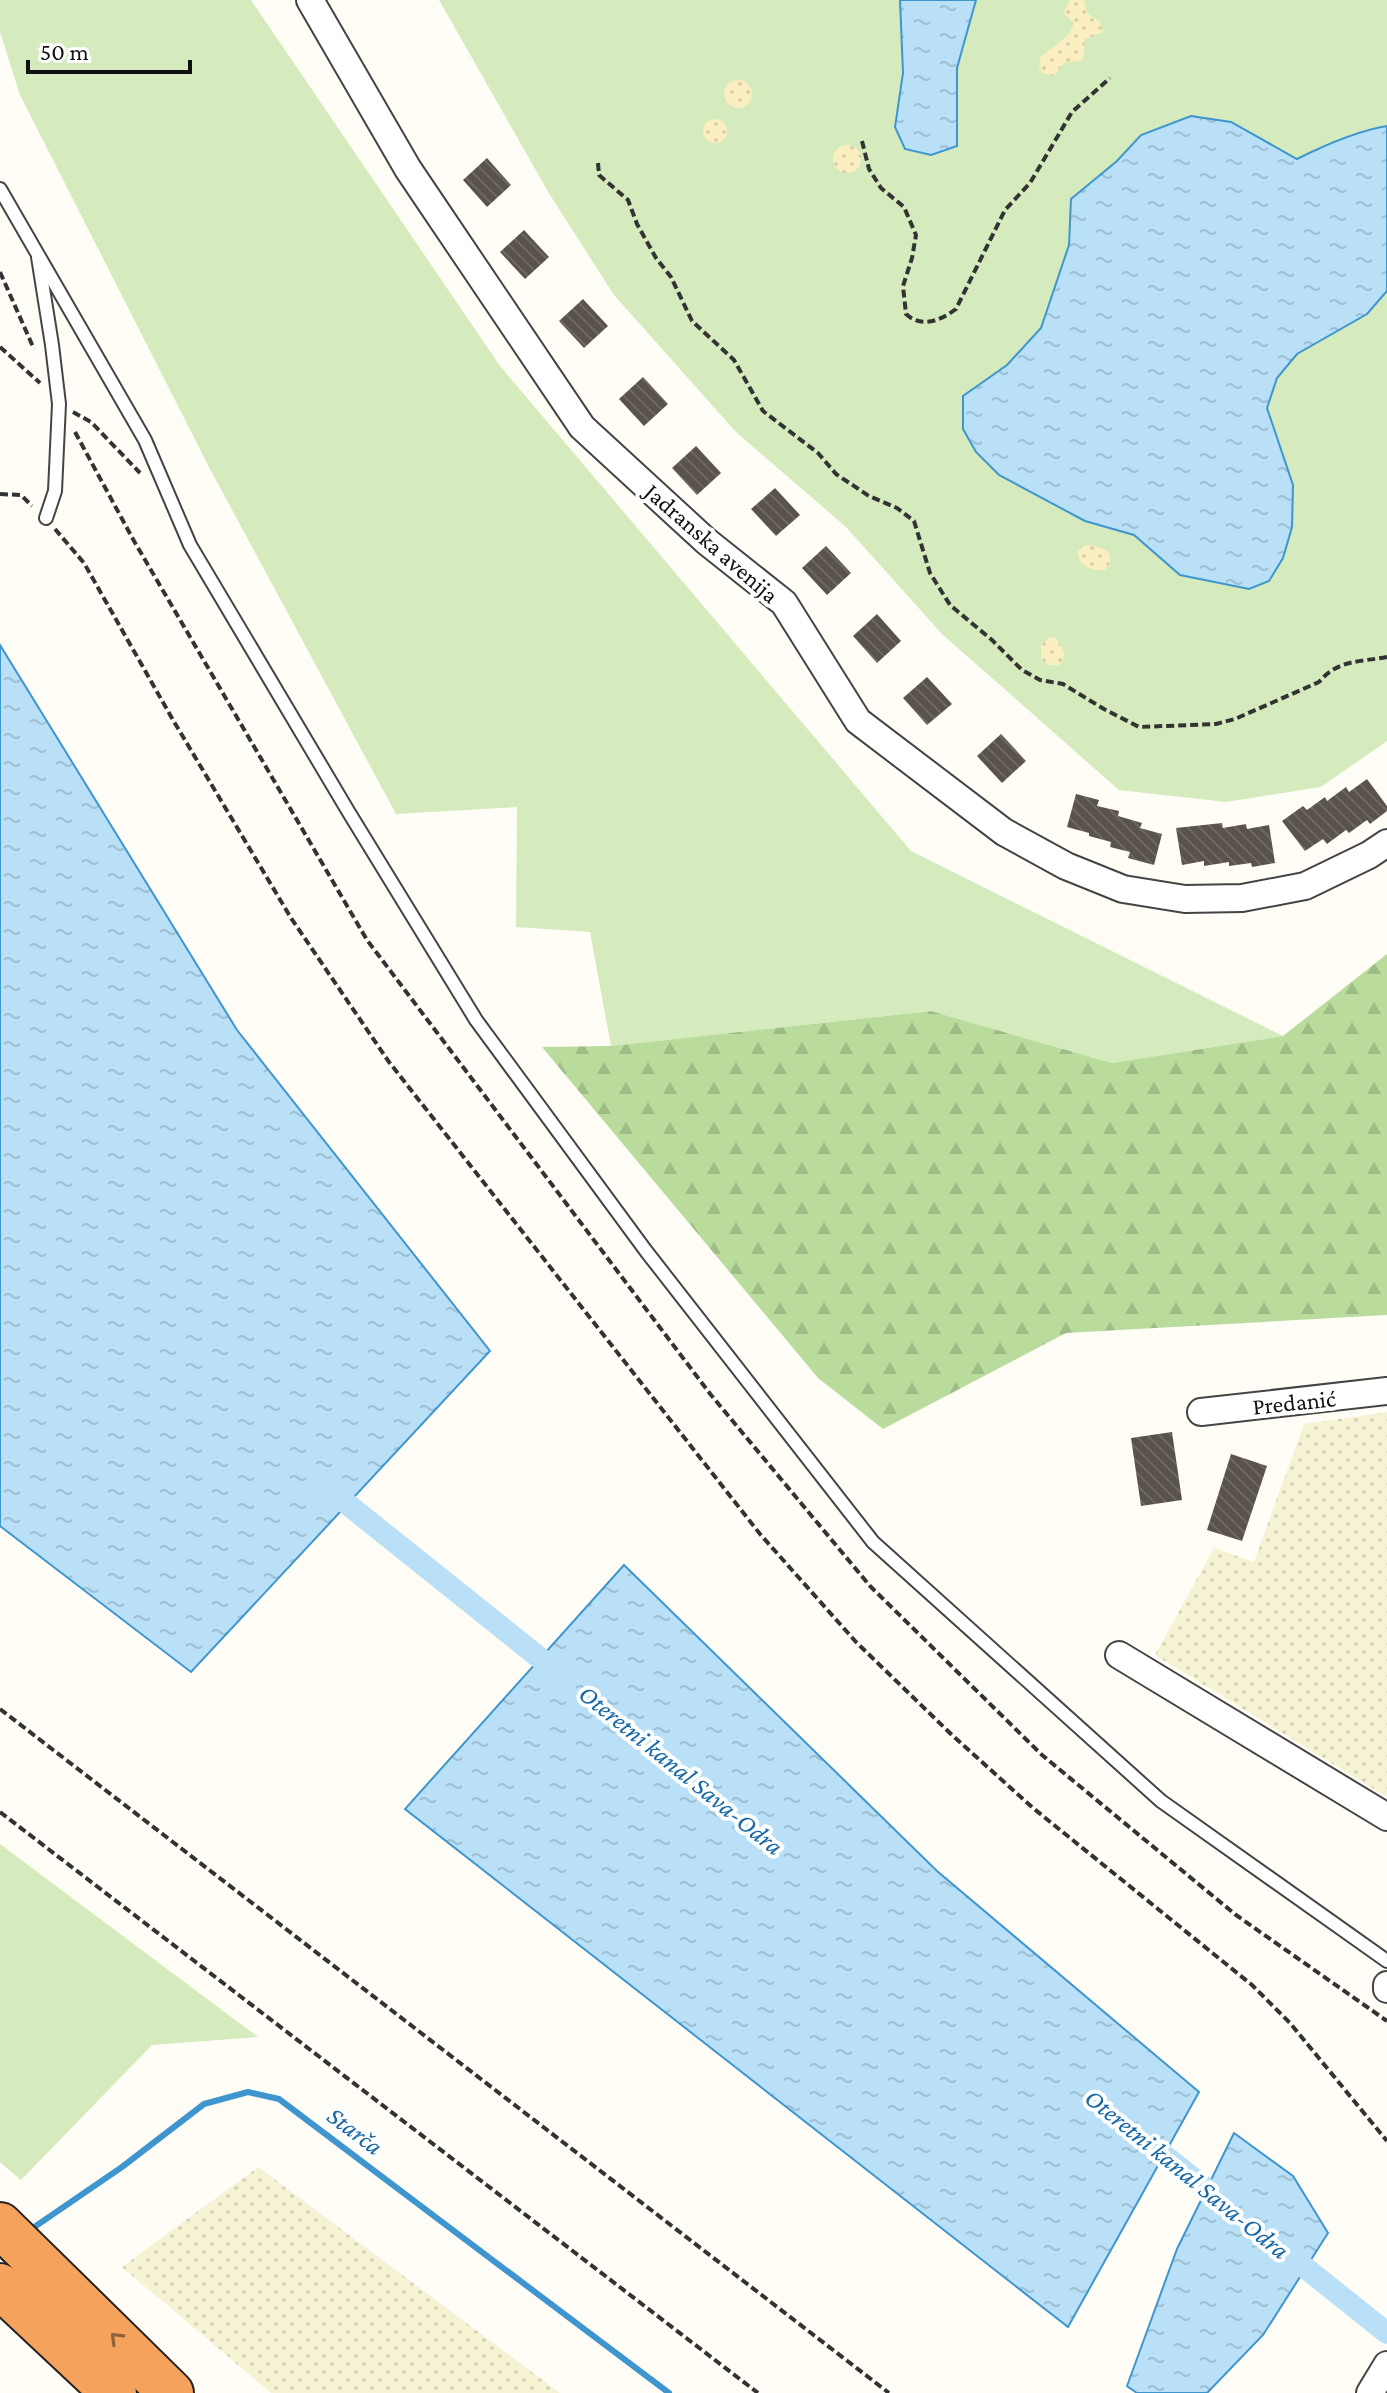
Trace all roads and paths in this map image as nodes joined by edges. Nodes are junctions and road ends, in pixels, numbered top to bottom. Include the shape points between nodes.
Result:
1 (310, 0) edge
2 (1110, 78) dead end
3 (862, 141) dead end
4 (598, 163) dead end
5 (0, 189) edge
6 (36, 249) junction
7 (0, 347) edge
8 (59, 404) junction
9 (165, 484) junction
10 (0, 494) edge
11 (46, 518) junction
12 (1387, 657) edge
13 (1387, 843) edge
14 (1387, 1391) edge
15 (1201, 1412) dead end
16 (1119, 1655) dead end
17 (0, 1709) edge
18 (0, 1812) edge
19 (1387, 1817) edge
20 (1387, 1961) edge
21 (1387, 2141) edge
22 (0, 2225) edge
23 (6, 2292) edge
24 (1387, 2365) edge
25 (114, 2393) edge
26 (171, 2393) edge
27 (758, 2393) edge
28 (889, 2393) edge
29 (1370, 2393) edge

1 - 13 street, Jadranska avenija via 408,169 582,427 706,541 784,603 858,721 1004,832 1123,889 1185,899 1242,898 1305,886
2 - 3 path via 1072,112 1030,183 1005,210 956,309 941,319 923,322 906,314 903,286 916,235 904,207 881,188 869,169
4 - 12 path via 599,175 628,200 692,321 734,360 763,411 818,453 836,474 914,521 930,573 950,605 1022,670 1063,684 1139,727 1153,727 1235,719 1319,682 1351,660
5 - 6 lane
6 - 8 lane
6 - 9 lane
7 - 8 path
8 - 9 path via 91,422 144,478
8 - 11 lane via 55,491
9 - 20 lane via 190,545 476,1020 646,1251 873,1542 1161,1801
10 - 11 path via 21,495
11 - 21 path via 84,563 291,918 389,1062 760,1534 856,1642 952,1735 1033,1808 1252,1985
14 - 15 street, Predanić
16 - 19 street
17 - 28 path
18 - 27 path
26 -> 22 highway
23 - 25 highway
24 - 29 street

